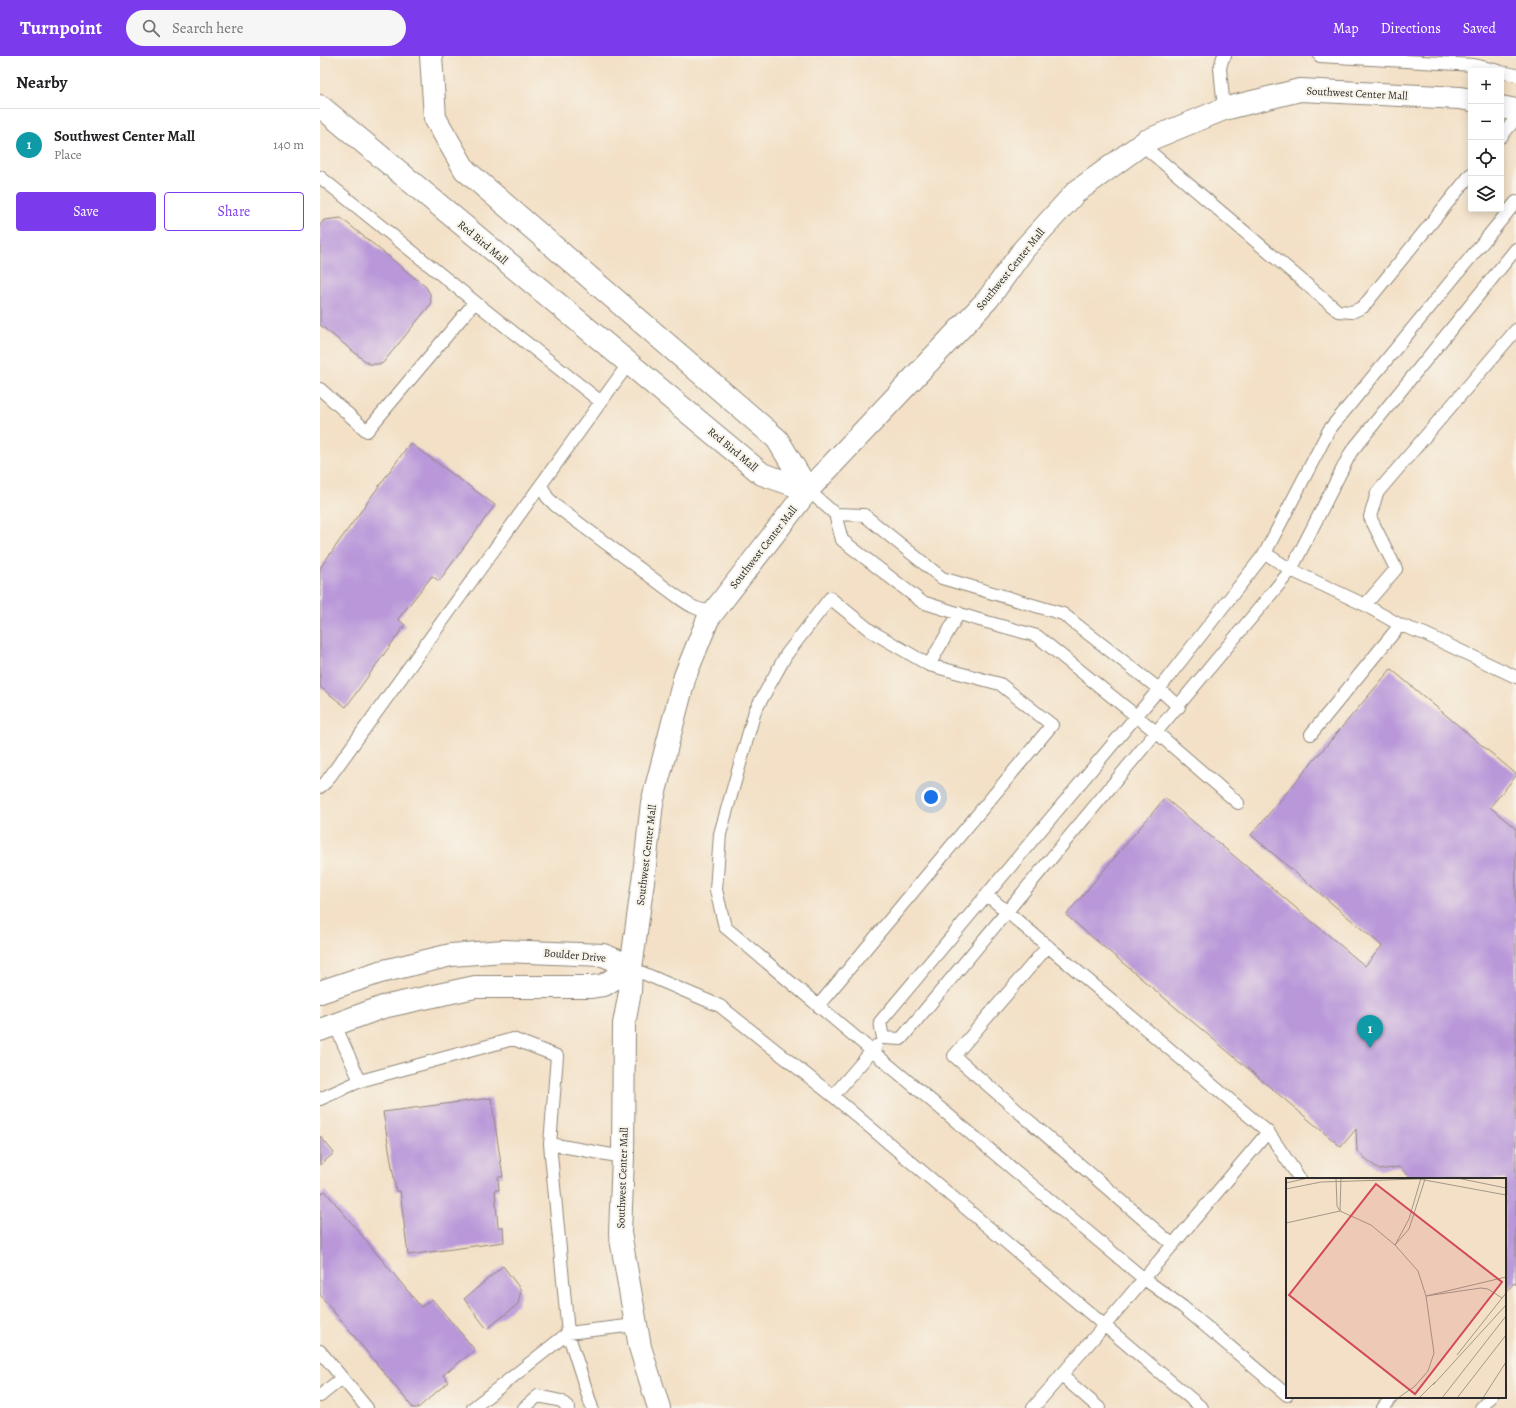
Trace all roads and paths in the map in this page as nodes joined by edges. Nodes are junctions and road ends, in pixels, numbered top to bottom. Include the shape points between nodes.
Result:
1 (430, 56) edge
2 (1225, 56) edge
3 (1320, 56) edge
4 (1487, 68) edge
5 (1504, 72) edge
6 (1516, 75) edge
7 (1468, 99) edge
8 (320, 106) edge
9 (1504, 108) edge
10 (1224, 110) junction
11 (1516, 110) edge
12 (1516, 118) edge
13 (1504, 133) edge
14 (1141, 144) junction
15 (1469, 176) edge
16 (320, 177) edge
17 (1516, 202) edge
18 (1516, 249) edge
19 (475, 302) junction
20 (1516, 330) edge
21 (629, 363) junction
22 (320, 389) edge
23 (601, 402) junction
24 (541, 485) junction
25 (808, 490) junction
26 (836, 514) junction
27 (1265, 553) junction
28 (1291, 570) junction
29 (1365, 606) junction
30 (715, 610) junction
31 (958, 613) junction
32 (1400, 625) junction
33 (929, 666) junction
34 (1516, 677) edge
35 (1158, 689) junction
36 (1178, 707) junction
37 (1135, 716) junction
38 (1156, 732) junction
39 (1311, 734) dead end
40 (320, 787) edge
41 (1238, 803) dead end
42 (987, 895) junction
43 (1007, 912) junction
44 (1048, 946) junction
45 (631, 968) junction
46 (320, 992) edge
47 (818, 1006) junction
48 (328, 1027) edge
49 (883, 1038) junction
50 (872, 1051) junction
51 (360, 1081) junction
52 (833, 1096) junction
53 (320, 1099) edge
54 (1268, 1132) junction
55 (550, 1144) junction
56 (623, 1157) junction
57 (1299, 1178) edge
58 (1173, 1245) junction
59 (1143, 1278) junction
60 (636, 1325) junction
61 (1104, 1326) junction
62 (568, 1333) junction
63 (320, 1351) edge
64 (1061, 1375) junction
65 (342, 1378) junction
66 (1286, 1394) edge
67 (320, 1396) edge
68 (1391, 1398) edge
69 (1490, 1398) edge
70 (367, 1408) edge
71 (473, 1408) edge
72 (524, 1408) edge
73 (569, 1408) edge
74 (592, 1408) edge
75 (659, 1408) edge
76 (1033, 1408) edge
77 (1099, 1408) edge
78 (1202, 1408) edge
79 (1382, 1408) edge
80 (1481, 1408) edge

1 - 25 street via 435,118 465,170 777,439
2 - 10 lane via 1220,68
3 - 4 lane via 1474,65
5 - 6 lane
7 - 10 street, Southwest Center Mall via 1300,90
8 - 21 street, Red Bird Mall
9 - 11 street
10 - 14 street, Southwest Center Mall
12 - 13 lane
14 - 15 lane via 1338,311 1352,312 1363,307
14 - 25 street, Southwest Center Mall via 1076,192 1024,249 988,299
16 - 19 lane
17 - 27 lane via 1329,430
18 - 28 lane via 1351,452
19 - 22 lane via 367,431
19 - 23 lane
20 - 29 lane via 1377,493 1370,517 1396,569
21 - 23 lane
21 - 25 street, Red Bird Mall via 762,474
23 - 24 lane
24 - 30 lane via 547,498 556,506 693,608
24 - 40 lane
25 - 26 lane
25 - 30 street, Southwest Center Mall
26 - 31 lane via 842,540 922,602
26 - 35 lane via 864,515 942,578 1062,614
27 - 28 lane
27 - 35 lane
28 - 29 lane
28 - 36 lane
29 - 32 lane
30 - 45 street, Southwest Center Mall via 708,619 685,676 652,803
31 - 33 lane
31 - 37 lane via 1037,636
32 - 34 lane via 1425,634
32 - 39 lane
33 - 47 lane via 1000,684 1052,725
33 - 47 lane via 871,631 830,598 786,655 755,711 720,834 716,890 725,926
35 - 36 lane
35 - 37 lane
36 - 38 lane
37 - 38 lane
37 - 42 lane
38 - 41 lane
38 - 43 lane
42 - 43 lane
42 - 49 lane via 880,1022
43 - 44 lane
43 - 49 lane via 901,1039
44 - 54 lane
44 - 58 lane via 954,1056
45 - 46 street, Boulder Drive via 603,955 504,951 451,955 380,972
45 - 48 street via 604,985 475,987 383,1008
45 - 52 lane via 720,1006
45 - 56 street, Southwest Center Mall via 624,1024
47 - 50 lane
48 - 51 lane
49 - 50 lane
50 - 52 lane
50 - 59 lane
51 - 53 lane
51 - 55 lane via 513,1039 557,1056
52 - 61 lane
54 - 57 lane
54 - 58 lane
55 - 56 lane
55 - 62 lane
56 - 60 street, Southwest Center Mall via 620,1233
58 - 59 lane
59 - 61 lane
59 - 66 lane via 1183,1307
60 - 62 lane
60 - 75 street, Southwest Center Mall via 640,1347
61 - 64 lane
61 - 78 lane
62 - 71 lane
62 - 74 lane
63 - 65 lane
64 - 76 lane
64 - 77 lane
65 - 67 lane
65 - 70 lane
68 - 79 lane
69 - 80 lane
72 - 73 lane via 538,1396 562,1401

